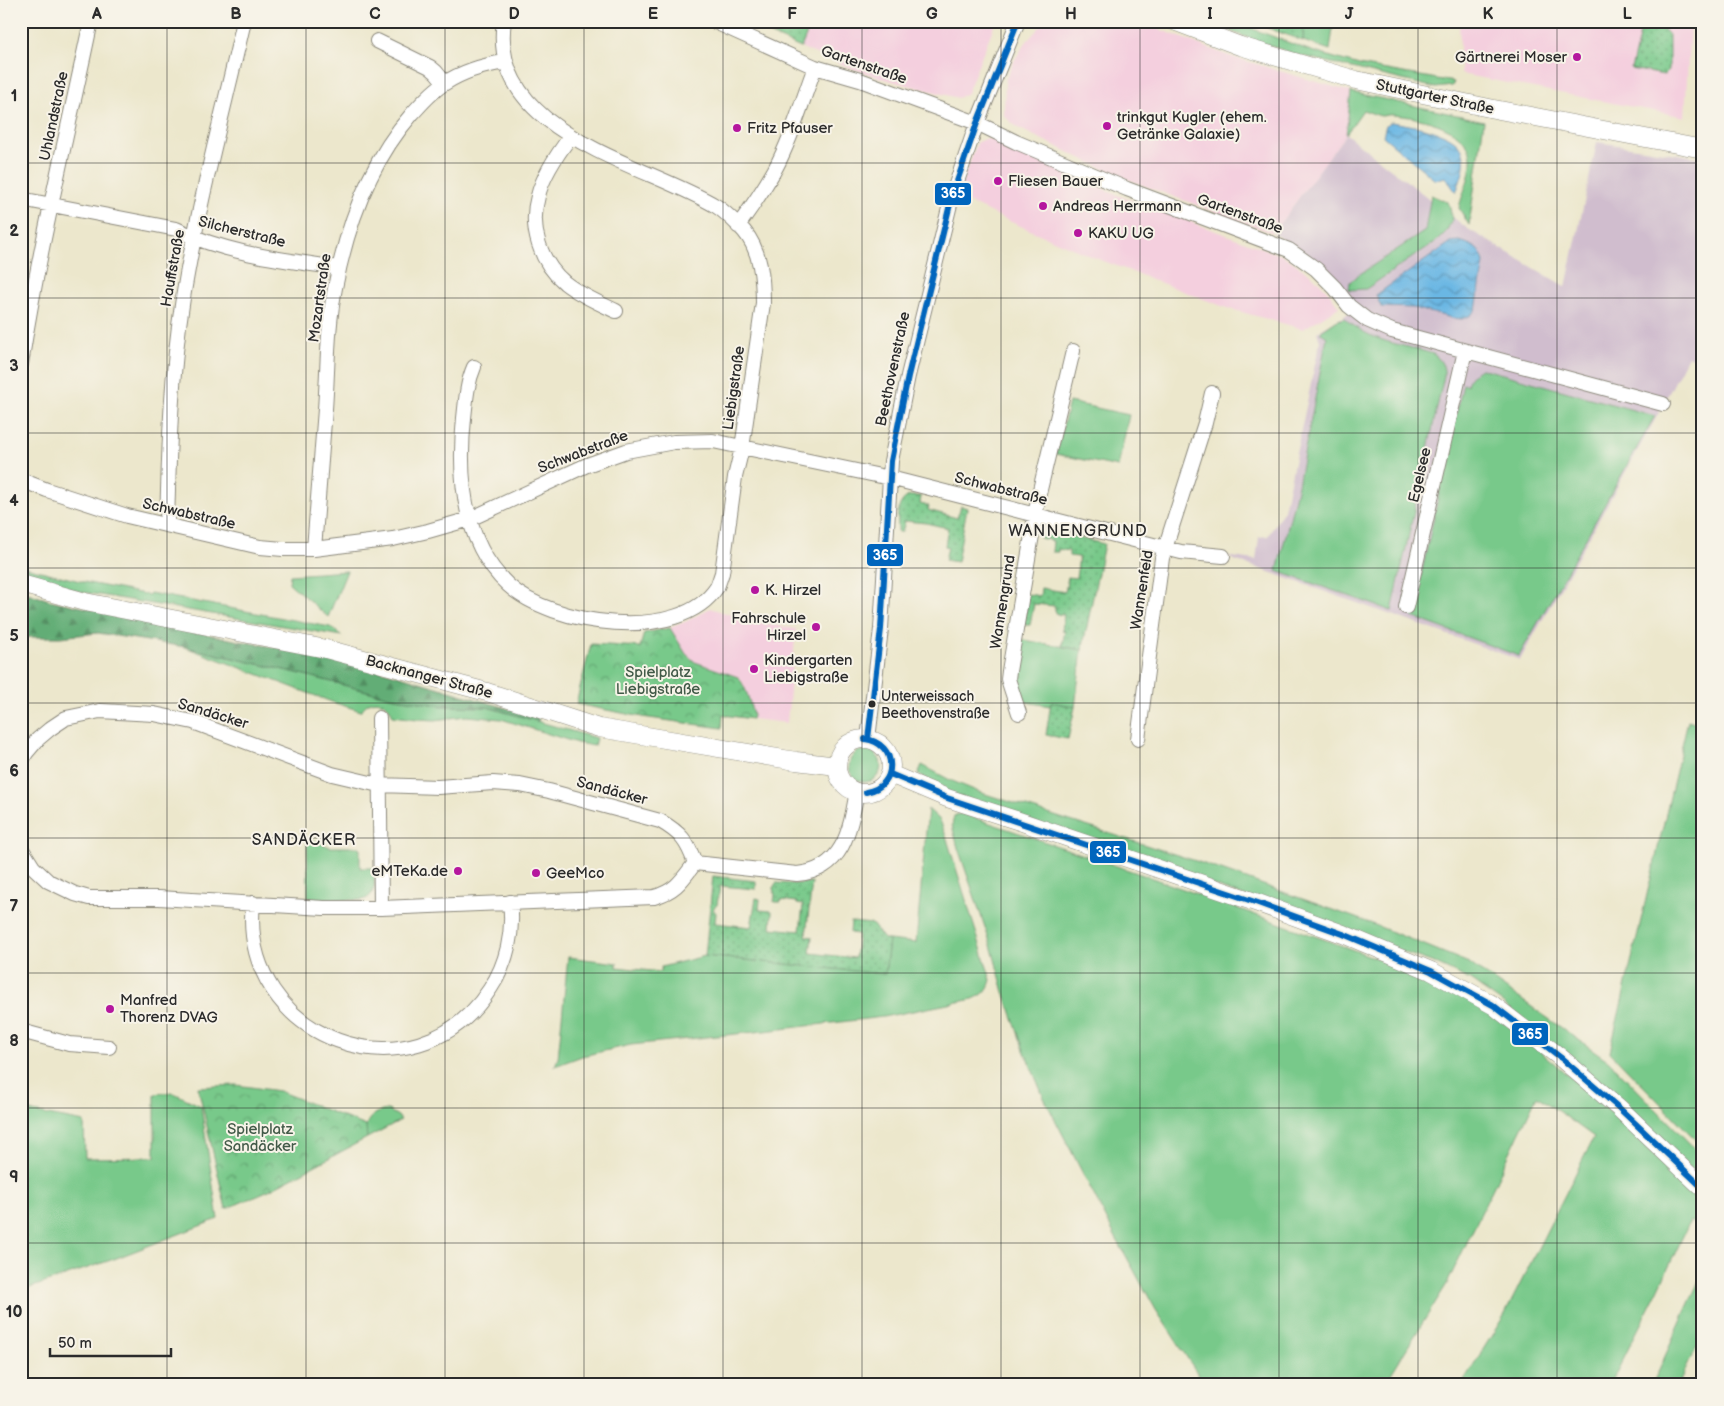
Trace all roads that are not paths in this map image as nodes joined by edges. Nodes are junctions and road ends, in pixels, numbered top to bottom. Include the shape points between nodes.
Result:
1 (91, 21) edge
2 (244, 21) edge
3 (504, 21) edge
4 (713, 21) edge
5 (1018, 21) edge
6 (1174, 21) edge
7 (377, 41) dead end
8 (506, 62) junction
9 (815, 67) junction
10 (445, 82) junction
11 (977, 123) junction
12 (571, 136) junction
13 (1703, 149) edge
14 (21, 200) edge
15 (51, 204) junction
16 (738, 226) junction
17 (194, 238) junction
18 (339, 268) junction
19 (616, 311) dead end
20 (1073, 351) dead end
21 (1465, 351) junction
22 (21, 364) edge
23 (474, 367) dead end
24 (1212, 394) dead end
25 (1663, 404) dead end
26 (742, 448) junction
27 (890, 478) junction
28 (21, 480) edge
29 (1036, 514) junction
30 (470, 519) junction
31 (167, 525) junction
32 (1165, 547) junction
33 (314, 549) junction
34 (1222, 556) dead end
35 (21, 584) edge
36 (1406, 607) dead end
37 (1019, 713) dead end
38 (379, 718) dead end
39 (868, 739) junction
40 (1138, 739) dead end
41 (21, 762) edge
42 (838, 766) junction
43 (890, 774) junction
44 (379, 785) junction
45 (857, 792) junction
46 (21, 848) edge
47 (696, 863) junction
48 (510, 902) junction
49 (253, 903) junction
50 (381, 908) junction
51 (21, 1031) edge
52 (109, 1047) dead end
53 (1703, 1188) edge

1 - 15 street, Uhlandstraße
2 - 17 street, Hauffstraße
3 - 8 street, Liebigstraße via 502,42
4 - 9 street, Gartenstraße
5 - 11 street, Beethovenstraße
6 - 13 street, Stuttgarter Straße via 1240,46 1356,80
7 - 10 street via 430,67
8 - 10 street, Mozartstraße
8 - 12 street, Liebigstraße via 514,83 527,100
9 - 11 street, Gartenstraße
9 - 16 street via 774,170
10 - 18 street, Mozartstraße via 409,118 376,166 352,219
11 - 21 street, Gartenstraße via 1119,185 1289,250 1316,269 1349,306 1367,320 1392,331
11 - 27 street, Beethovenstraße via 952,196 924,306
12 - 16 street, Liebigstraße via 611,158 717,206
12 - 19 street via 538,195 536,238 558,276 573,288
14 - 15 street, Silcherstraße
15 - 17 street, Silcherstraße via 176,229
15 - 22 street, Uhlandstraße
16 - 26 street, Liebigstraße via 753,246 763,284
17 - 18 street, Silcherstraße via 267,258
17 - 31 street, Hauffstraße via 182,300 173,388
18 - 33 street, Mozartstraße via 331,323
20 - 29 street, Wannengrund
21 - 25 street, Gartenstraße
21 - 36 street, Egelsee
23 - 30 street, Liebigstraße via 468,380 462,446 463,480
24 - 32 street, Wannenfeld
26 - 27 street, Schwabstraße
26 - 30 street, Schwabstraße via 713,441 626,450
26 - 30 street, Liebigstraße via 717,587 708,598 666,620 632,624 571,616 546,609 509,586 491,567 476,540
27 - 29 street, Schwabstraße
27 - 39 street, Beethovenstraße via 881,629
28 - 31 street, Schwabstraße via 126,516
29 - 32 street, Schwabstraße
29 - 37 street, Wannengrund via 1008,679
30 - 33 street, Schwabstraße via 393,539
31 - 33 street, Schwabstraße via 260,546
32 - 34 street, Schwabstraße
32 - 40 street, Wannenfeld
35 - 42 street, Backnanger Straße via 85,602 326,649 487,692 599,728
38 - 44 street
39 - 42 street via 856,740 846,746
39 - 43 street via 879,743 887,752
41 - 44 street, Sandäcker via 38,738 66,718 100,711 154,714 193,722 332,774
42 - 45 street via 841,779
43 - 45 street via 877,789
43 - 53 street via 947,798 1258,903 1431,971 1493,1005 1560,1057
44 - 47 street, Sandäcker via 438,787 493,783 549,791 660,821 683,838
44 - 50 street
45 - 47 street via 844,843 831,860 816,871 797,874
46 - 49 street via 33,867 48,881 89,898
47 - 48 street via 678,885 654,897
48 - 49 street via 505,958 481,1002 457,1025 436,1037 406,1047 383,1049 359,1047 324,1036 301,1022 286,1007 271,988 258,960 252,930
48 - 50 street
49 - 50 street
51 - 52 street via 69,1044

